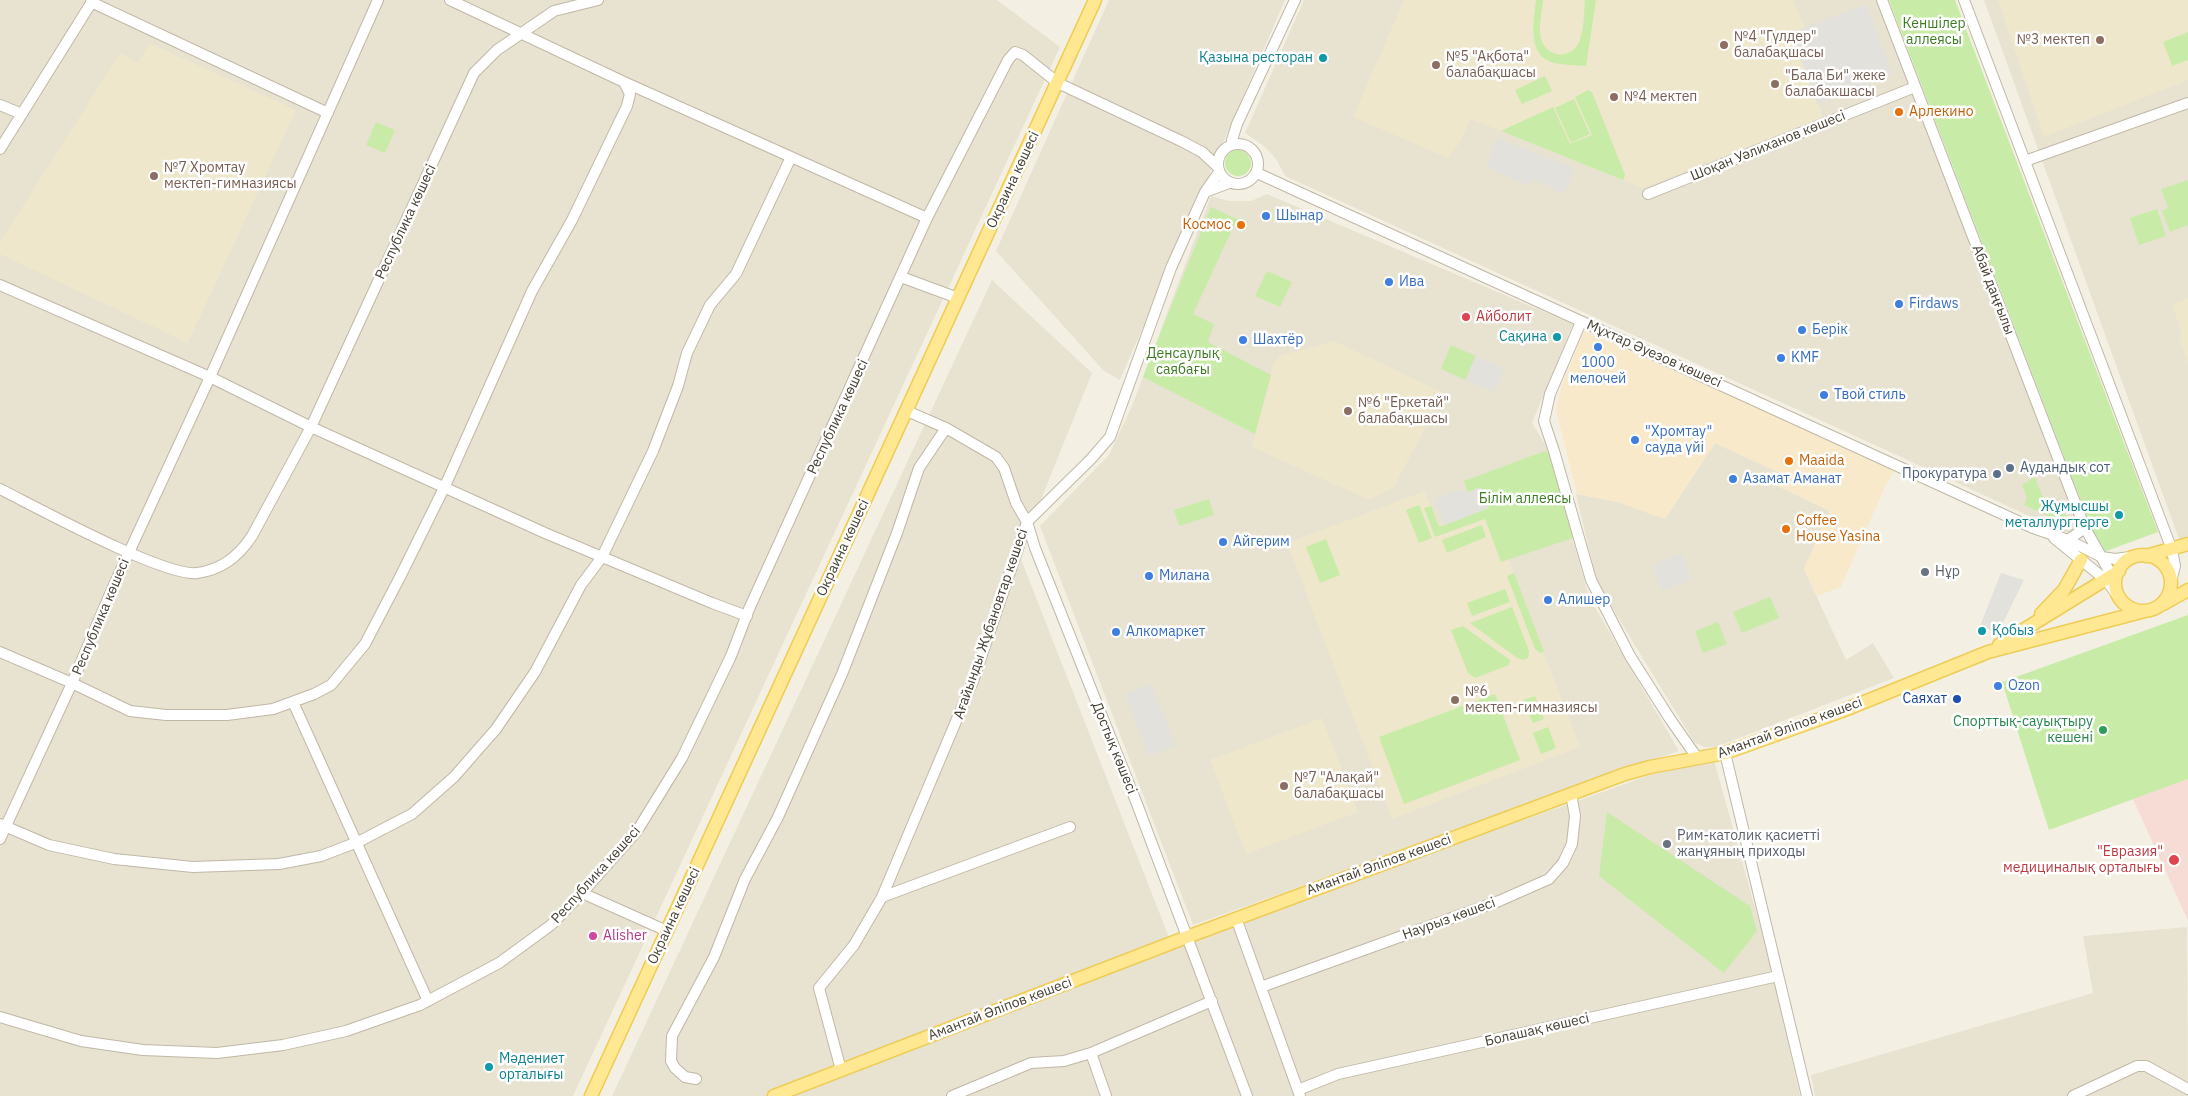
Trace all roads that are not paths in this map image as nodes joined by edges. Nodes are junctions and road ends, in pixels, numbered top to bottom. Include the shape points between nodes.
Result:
1 (378, 0) edge
2 (450, 0) edge
3 (598, 0) edge
4 (1095, 0) edge
5 (1295, 0) edge
6 (1882, 0) edge
7 (1964, 0) edge
8 (92, 1) edge
9 (520, 32) junction
10 (624, 82) junction
11 (1058, 83) junction
12 (1915, 87) junction
13 (2188, 103) edge
14 (0, 104) edge
15 (328, 113) junction
16 (22, 114) junction
17 (1233, 144) junction
18 (0, 149) edge
19 (1202, 152) junction
20 (1221, 153) junction
21 (791, 157) junction
22 (2025, 161) junction
23 (1218, 170) junction
24 (1257, 173) junction
25 (1229, 183) junction
26 (1205, 192) junction
27 (1648, 194) dead end
28 (927, 218) junction
29 (901, 277) junction
30 (0, 285) edge
31 (958, 298) junction
32 (1581, 322) junction
33 (210, 377) junction
34 (906, 411) junction
35 (311, 427) junction
36 (946, 428) junction
37 (445, 486) junction
38 (0, 489) edge
39 (1027, 522) junction
40 (2086, 528) junction
41 (2051, 536) junction
42 (2068, 540) junction
43 (2188, 544) edge
44 (2172, 550) junction
45 (129, 552) junction
46 (2142, 556) junction
47 (602, 557) junction
48 (2102, 557) junction
49 (2081, 560) junction
50 (2112, 576) junction
51 (2171, 581) junction
52 (2188, 590) edge
53 (2160, 605) junction
54 (2145, 611) junction
55 (748, 616) junction
56 (2032, 624) junction
57 (0, 652) edge
58 (1988, 652) junction
59 (72, 683) junction
60 (293, 702) junction
61 (1725, 753) junction
62 (1698, 759) junction
63 (1572, 794) junction
64 (3, 825) edge
65 (1070, 826) dead end
66 (0, 838) edge
67 (355, 843) junction
68 (582, 894) junction
69 (882, 897) junction
70 (1236, 918) junction
71 (667, 931) junction
72 (1187, 937) junction
73 (1778, 976) junction
74 (1261, 987) junction
75 (428, 1001) junction
76 (1212, 1001) junction
77 (0, 1017) edge
78 (1091, 1052) junction
79 (841, 1070) junction
80 (696, 1079) dead end
81 (2188, 1089) edge
82 (969, 1093) edge
83 (1299, 1093) edge
84 (591, 1096) edge
85 (774, 1096) edge
86 (952, 1096) edge
87 (1106, 1096) edge
88 (1247, 1096) edge
89 (1806, 1096) edge
90 (2073, 1096) edge

1 - 15 street, Республика көшесі
2 - 9 street
3 - 9 street, Республика көшесі via 554,11
4 - 11 main road, Окраина көшесі
5 - 17 street via 1237,124
6 - 12 street, Абай даңғылы
7 - 22 street
8 - 15 street
8 - 16 street
9 - 10 street
9 - 35 street, Республика көшесі via 474,73
10 - 21 street
10 - 37 street, Республика көшесі via 630,94 627,106 572,220 532,291
11 - 19 street
11 - 28 street, Республика көшесі via 1024,55 1015,52
11 - 31 main road, Окраина көшесі
12 - 27 street, Шоқан Уәлиханов көшесі
12 - 40 street, Абай даңғылы
13 - 22 street
14 - 16 street
15 - 33 street, Республика көшесі
16 - 18 street
17 - 20 street
17 - 24 street via 1253,150 1257,157
19 - 20 street
19 - 23 street
20 - 23 street
21 - 28 street
21 - 47 street via 736,274 710,305 686,353 678,386 652,451
22 - 44 street
23 - 25 street
23 - 26 street, Ағайынды Жұбановтар көшесі
24 - 25 street via 1248,182
24 - 32 street, Мұхтар Әуезов көшесі
25 - 26 street
26 - 39 street, Ағайынды Жұбановтар көшесі via 1171,268 1110,437
28 - 29 street, Республика көшесі
29 - 31 street
29 - 55 street, Республика көшесі
30 - 33 street
31 - 34 main road, Окраина көшесі
32 - 41 street, Мұхтар Әуезов көшесі
32 - 62 street via 1550,394 1544,421 1591,580 1630,656
33 - 35 street
33 - 45 street, Республика көшесі
34 - 36 street, Достық көшесі
34 - 71 main road, Окраина көшесі
35 - 37 street
35 - 45 street, Республика көшесі via 252,536 229,562 189,573
36 - 39 street, Достық көшесі via 996,457
36 - 80 street via 919,468 842,674 778,817 744,879 714,957 672,1036 671,1061 685,1077
37 - 47 street
37 - 60 street, Республика көшесі via 365,644 331,685
38 - 45 street, Республика көшесі
39 - 69 street, Ағайынды Жұбановтар көшесі via 973,681
39 - 72 street, Достық көшесі
40 - 42 street
40 - 48 street, Абай даңғылы
41 - 42 street, Мұхтар Әуезов көшесі
41 - 49 street, Мұхтар Әуезов көшесі
42 - 48 street, Мұхтар Әуезов көшесі
43 - 44 main road
44 - 46 main road
44 - 51 street via 2175,566
45 - 59 street, Республика көшесі
46 - 48 street, Мұхтар Әуезов көшесі
46 - 50 main road via 2130,559
46 - 51 main road via 2154,558 2166,567
47 - 55 street
47 - 67 street via 580,585 535,672 496,729 454,777 412,814
48 - 50 street, Абай даңғылы
49 - 50 street, Мұхтар Әуезов көшесі
49 - 56 main road via 2064,590
50 - 54 main road via 2120,599 2130,608
50 - 56 main road, Амантай Әліпов көшесі
51 - 53 main road via 2167,598
52 - 53 main road
53 - 54 main road
54 - 58 main road, Амантай Әліпов көшесі
55 - 68 street, Республика көшесі via 682,758 637,831
56 - 58 main road, Амантай Әліпов көшесі
57 - 59 street, Республика көшесі
58 - 61 main road, Амантай Әліпов көшесі via 1842,711
59 - 60 street, Республика көшесі via 130,711 166,715 227,715 273,709
59 - 64 street, Республика көшесі
60 - 67 street
61 - 62 main road, Амантай Әліпов көшесі
61 - 73 street
62 - 63 main road, Амантай Әліпов көшесі via 1650,767
63 - 70 main road, Амантай Әліпов көшесі
63 - 74 street, Наурыз көшесі via 1575,816 1572,844 1563,863 1549,879 1499,901
64 - 66 street, Республика көшесі
64 - 67 street via 49,845 114,858 193,866 279,864 321,856
65 - 69 street
67 - 75 street
68 - 71 street
68 - 75 street, Республика көшесі via 551,925 499,963
69 - 79 street, Ағайынды Жұбановтар көшесі via 854,946 820,988
70 - 72 main road, Амантай Әліпов көшесі
70 - 74 street
71 - 84 main road, Окраина көшесі
72 - 76 street, Достық көшесі
72 - 79 main road, Амантай Әліпов көшесі
73 - 83 street, Болашақ көшесі via 1338,1074
73 - 89 street
74 - 83 street
75 - 77 street, Республика көшесі via 346,1031 282,1045 217,1053 143,1050 81,1041
76 - 78 street
76 - 88 street, Достық көшесі
78 - 82 street via 1064,1061 1032,1063
78 - 87 street
79 - 85 main road, Амантай Әліпов көшесі
81 - 90 street via 2146,1066 2128,1069
82 - 86 street

